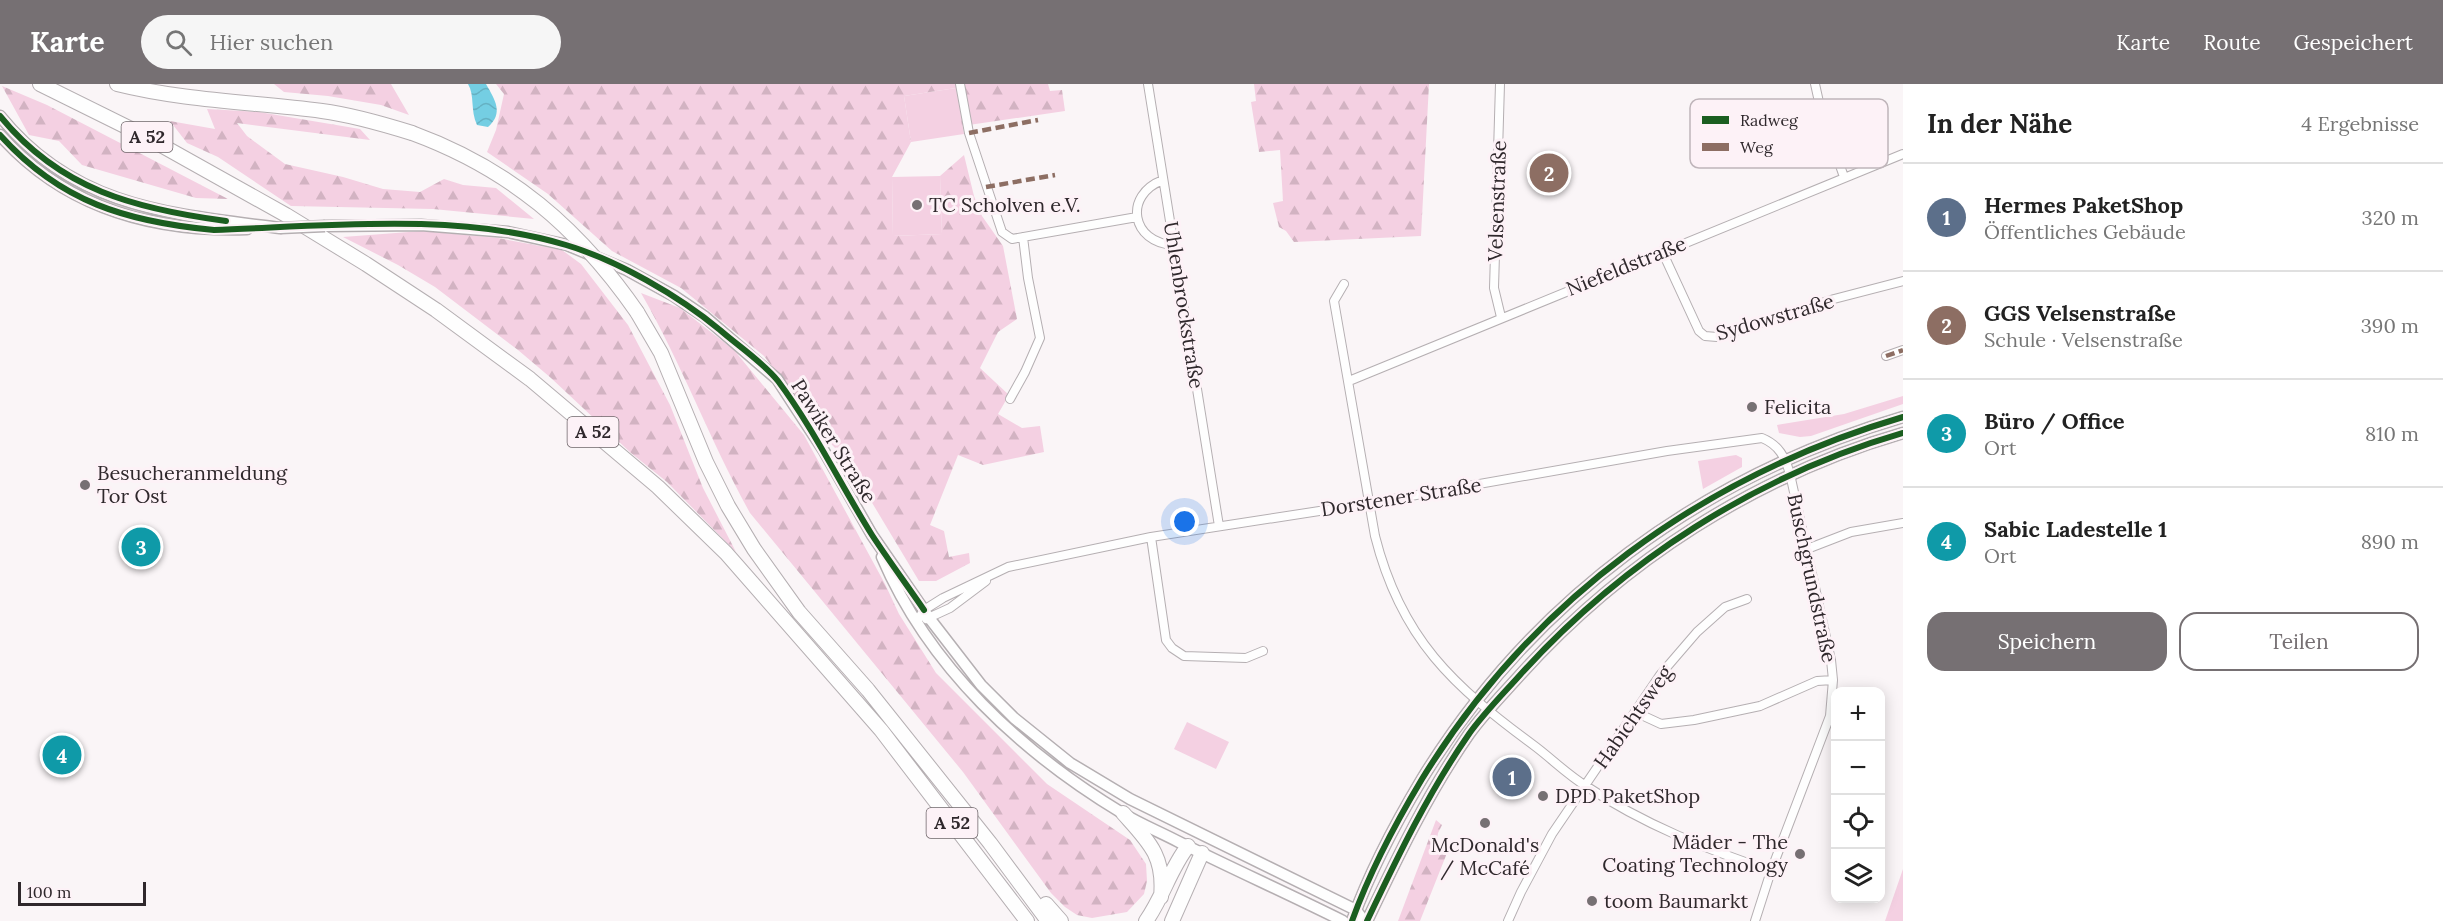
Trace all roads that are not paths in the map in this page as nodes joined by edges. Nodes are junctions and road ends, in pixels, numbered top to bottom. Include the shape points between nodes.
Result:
1 (40, 84) edge
2 (117, 84) edge
3 (960, 84) edge
4 (1148, 84) edge
5 (1500, 84) edge
6 (1815, 84) edge
7 (1818, 99) edge
8 (0, 116) edge
9 (0, 135) edge
10 (1903, 154) edge
11 (1888, 160) edge
12 (1841, 168) edge
13 (1867, 168) edge
14 (1844, 177) junction
15 (1163, 180) junction
16 (1137, 218) junction
17 (280, 228) junction
18 (1023, 237) junction
19 (1174, 245) junction
20 (1662, 251) junction
21 (1903, 281) edge
22 (1344, 284) dead end
23 (1502, 317) junction
24 (1903, 350) edge
25 (1886, 356) dead end
26 (1349, 381) junction
27 (1010, 399) dead end
28 (1903, 417) edge
29 (1903, 433) edge
30 (1786, 459) junction
31 (1790, 474) junction
32 (1371, 503) junction
33 (1903, 523) edge
34 (1219, 526) junction
35 (872, 535) junction
36 (1151, 537) junction
37 (1807, 549) junction
38 (1008, 567) junction
39 (1747, 599) dead end
40 (927, 614) junction
41 (917, 621) junction
42 (1263, 651) dead end
43 (1833, 680) junction
44 (1476, 701) junction
45 (1488, 712) junction
46 (1635, 712) junction
47 (1584, 786) junction
48 (1123, 813) junction
49 (1202, 836) junction
50 (990, 843) junction
51 (1188, 846) junction
52 (1202, 854) junction
53 (1771, 871) junction
54 (1161, 897) junction
55 (1356, 910) junction
56 (1025, 919) edge
57 (1048, 921) edge
58 (1061, 921) edge
59 (1146, 921) edge
60 (1172, 921) edge
61 (1343, 921) edge
62 (1352, 921) edge
63 (1365, 921) edge
64 (1508, 921) edge
65 (1755, 921) edge

1 - 56 highway, A 52 via 143,135 306,227 436,310 539,386 658,487 726,553 880,730
2 - 50 highway, A 52, bridge via 182,97 324,112 412,133 469,156 540,203 604,266 637,312 661,353 723,497 754,549 799,612 868,690
3 - 18 street via 969,133 1002,232 1012,239
4 - 15 street, Uhlenbrockstraße
5 - 23 street, Velsenstraße via 1494,288
6 - 7 street
8 - 17 street, Pawiker Straße via 19,140 51,166 124,202 182,215
9 - 17 street, Pawiker Straße via 42,176 119,214 214,230
10 - 11 street, Niefeldstraße
12 - 14 street
13 - 14 street, Niefeldstraße
14 - 20 street, Niefeldstraße
15 - 16 street via 1146,189 1140,198
15 - 19 street, Uhlenbrockstraße
16 - 18 street
16 - 19 street via 1150,239
17 - 35 street, Pawiker Straße, bridge via 421,225 508,232 567,245 627,270 705,317 777,379
18 - 27 street via 1040,338
19 - 34 street, Uhlenbrockstraße
20 - 21 street, Sydowstraße via 1699,331 1705,336 1717,337
20 - 23 street, Niefeldstraße
22 - 26 street via 1334,301
23 - 26 street, Niefeldstraße
24 - 25 street
26 - 32 street
28 - 30 street
29 - 31 street
30 - 31 street
30 - 32 street, Dorstener Straße via 1775,444 1762,438 1748,439
30 - 44 street via 1720,493 1624,555 1562,607
31 - 37 street, Buschgrundstraße
31 - 45 street via 1683,533 1635,567 1566,626
32 - 34 street, Dorstener Straße
32 - 44 street via 1381,559 1406,618 1430,655
33 - 37 street via 1851,532
34 - 36 street, Dorstener Straße
35 - 40 street, Pawiker Straße
35 - 41 street, Pawiker Straße
36 - 38 street, Dorstener Straße
36 - 42 street via 1166,640 1172,648 1184,656 1202,657 1246,658
37 - 43 street, Buschgrundstraße
38 - 40 street, Dorstener Straße via 969,584
38 - 40 street, Dorstener Straße via 950,608
39 - 46 street, Habichtsweg via 1725,607 1697,632
40 - 41 street, Dorstener Straße
40 - 49 street, Pawiker Straße via 981,685 1014,718 1070,763
41 - 48 street, Pawiker Straße via 960,679 1022,743
43 - 46 street via 1817,681 1760,706 1694,720 1661,724
43 - 53 street, Buschgrundstraße via 1827,725
44 - 45 street
44 - 55 street via 1396,823
45 - 47 street
45 - 63 street via 1471,731 1422,809
46 - 47 street, Habichtsweg
47 - 53 street via 1690,842
47 - 64 street, Habichtsweg via 1536,863
48 - 51 street, Pawiker Straße
48 - 54 highway via 1158,857
49 - 51 street
49 - 52 street
49 - 55 street, Pawiker Straße
50 - 57 highway, A 52
50 - 58 highway via 1014,863
51 - 52 street, Pawiker Straße
51 - 54 highway via 1177,860
52 - 60 highway
52 - 61 street, Pawiker Straße
53 - 65 street, Buschgrundstraße
54 - 59 highway
55 - 62 street
55 - 63 street, Pawiker Straße

